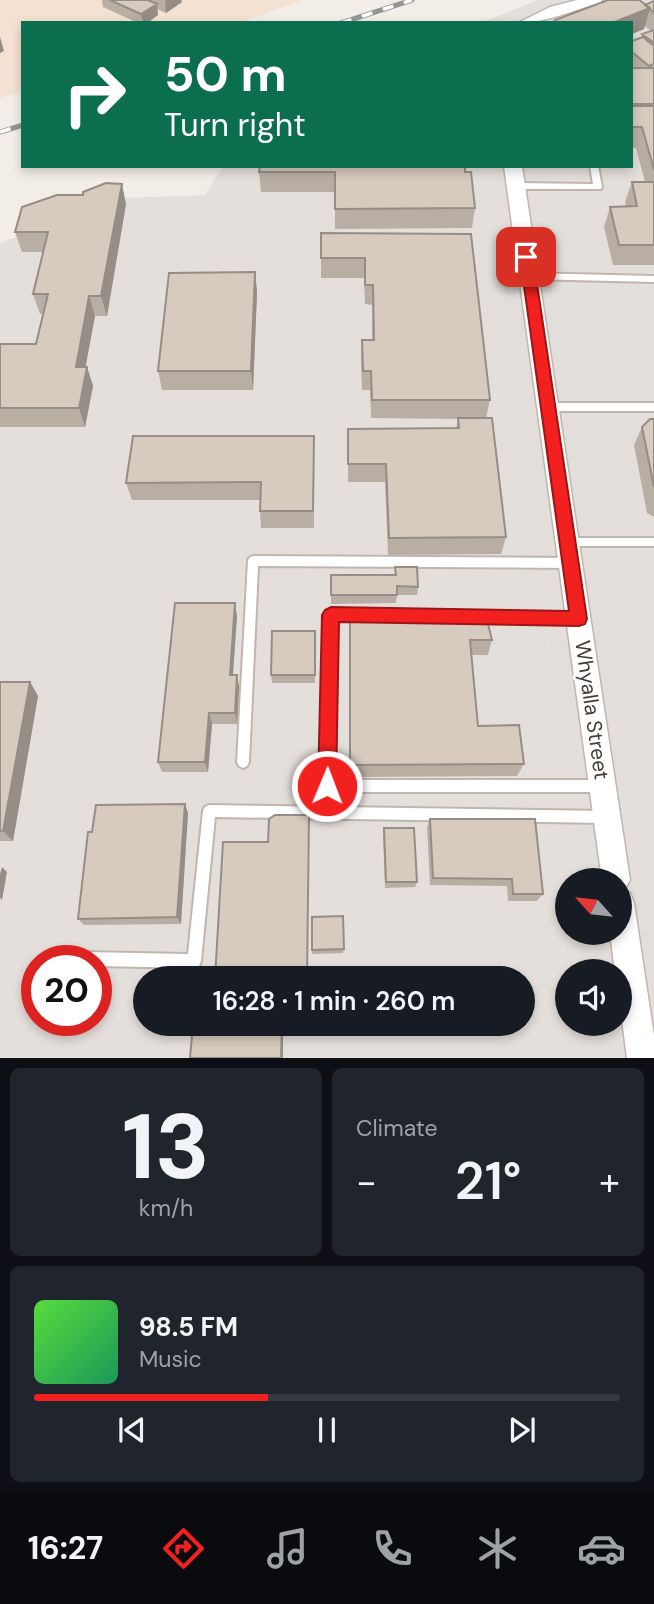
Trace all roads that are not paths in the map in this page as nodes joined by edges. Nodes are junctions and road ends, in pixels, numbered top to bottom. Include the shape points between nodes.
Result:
1 (595, 0) edge
2 (530, 21) edge
3 (594, 168) edge
4 (515, 176) edge
5 (529, 276) junction
6 (654, 279) edge
7 (548, 407) junction
8 (654, 407) edge
9 (654, 542) edge
10 (569, 552) junction
11 (372, 615) edge
12 (455, 617) edge
13 (579, 619) junction
14 (243, 762) dead end
15 (603, 786) junction
16 (607, 817) junction
17 (614, 868) edge
18 (626, 945) edge
19 (112, 960) edge
20 (642, 1058) edge

1 - 2 street
3 - 4 lane via 598,187
4 - 5 street, Whyalla Street
5 - 6 lane
5 - 7 street, Whyalla Street
7 - 8 lane
7 - 10 street, Whyalla Street
9 - 10 lane
10 - 13 street, Whyalla Street
10 - 14 lane via 253,561
11 - 15 lane via 331,615 327,786
12 - 13 lane
13 - 15 street, Whyalla Street
15 - 16 street, Whyalla Street
16 - 17 street, Whyalla Street
16 - 19 lane via 209,811 194,961
18 - 20 street

